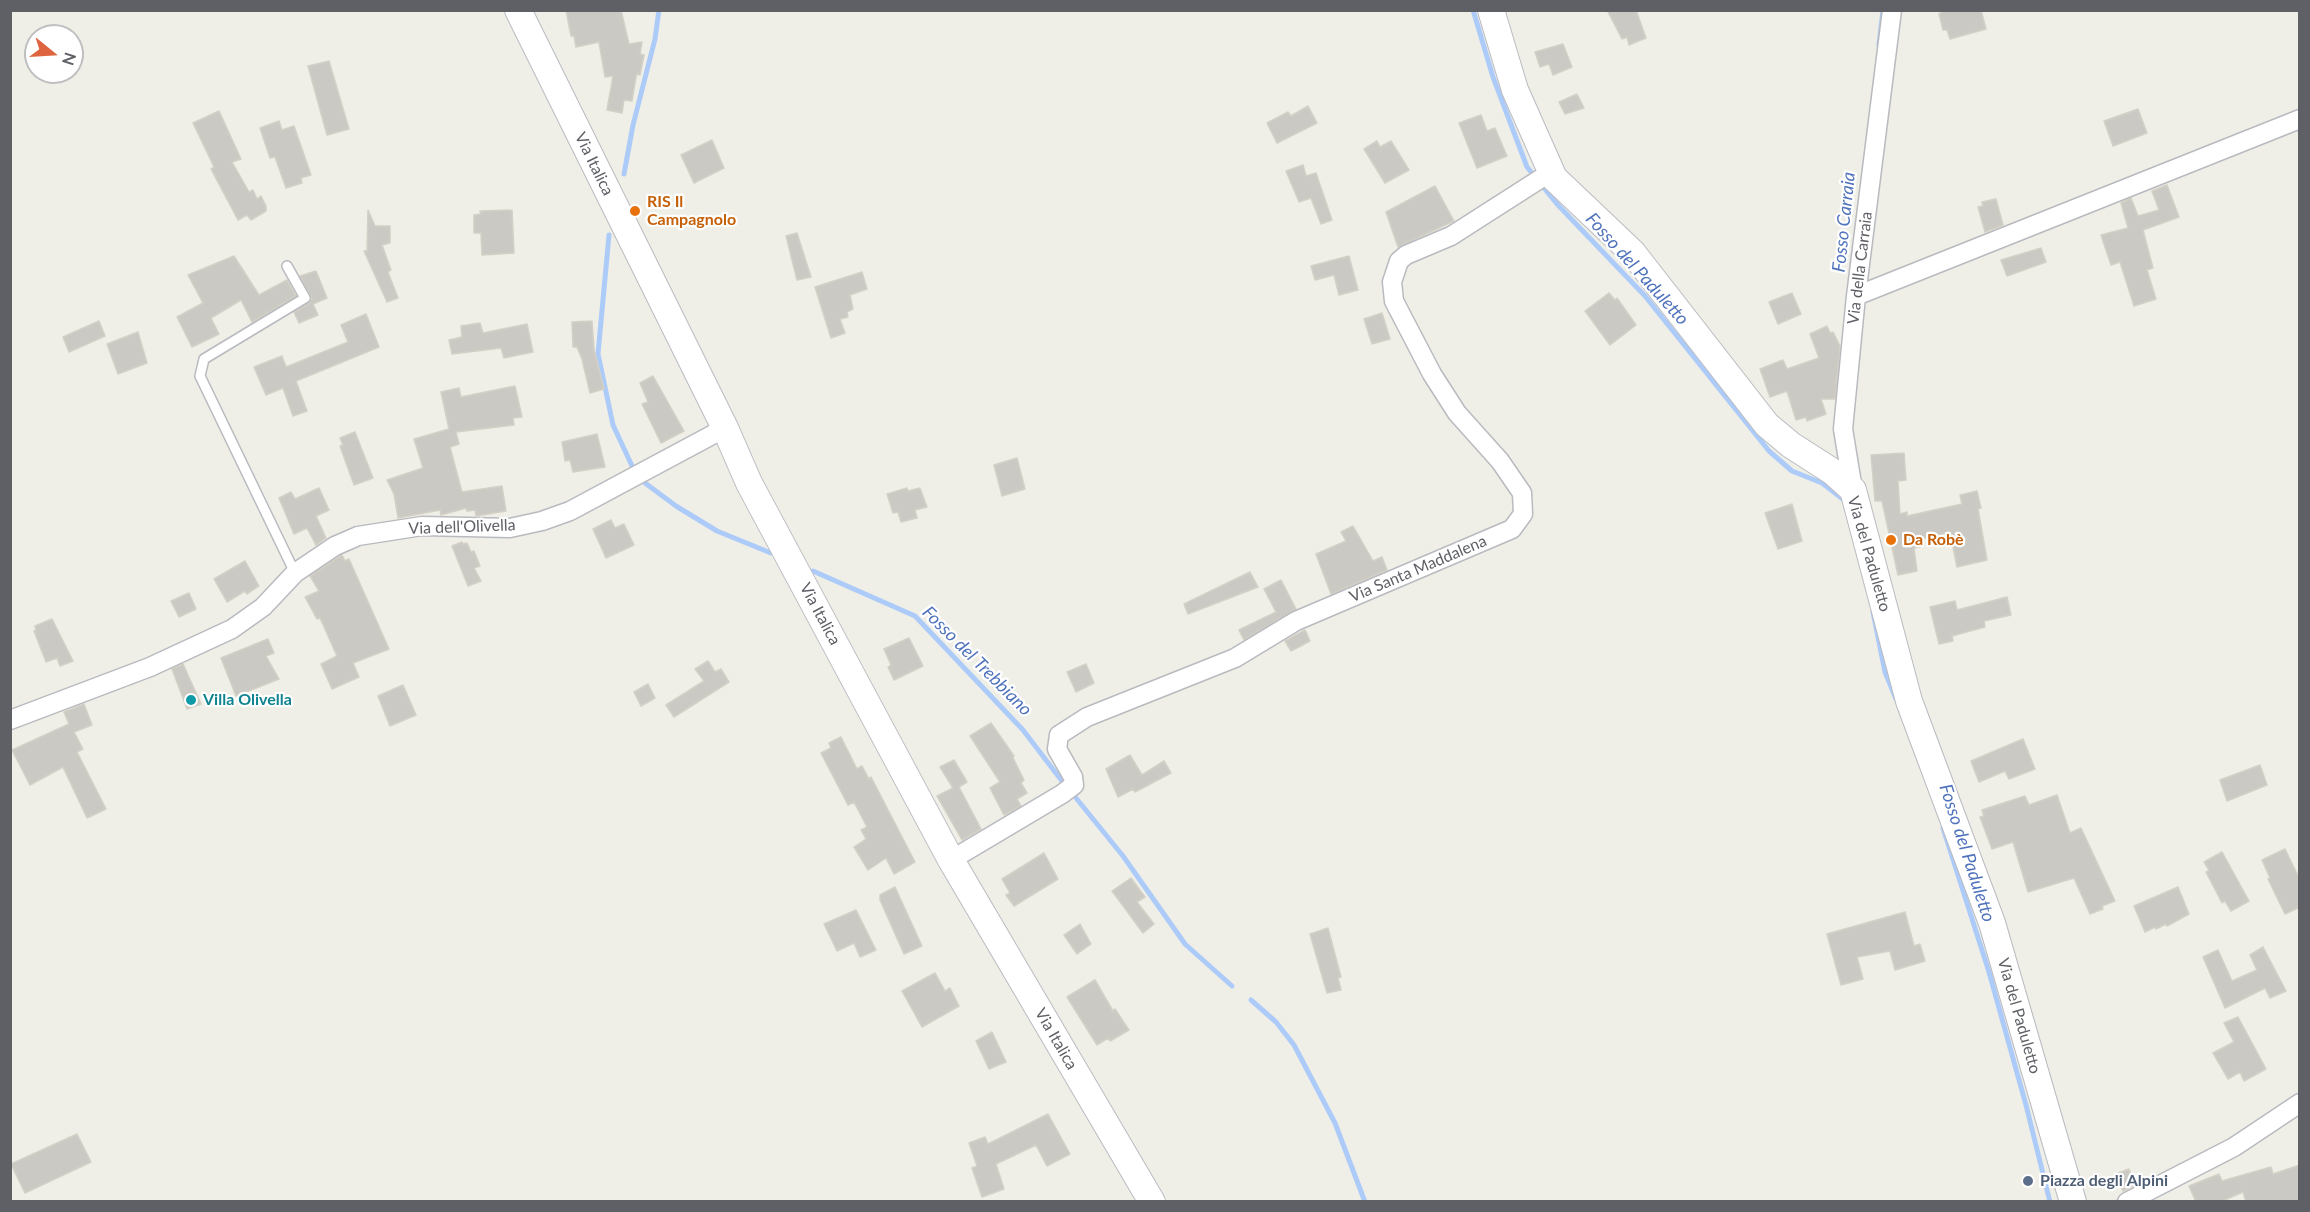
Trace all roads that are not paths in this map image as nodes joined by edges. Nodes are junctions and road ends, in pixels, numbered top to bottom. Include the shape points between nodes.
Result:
1 (518, 10) edge
2 (1491, 10) edge
3 (1892, 10) edge
4 (2300, 119) edge
5 (1542, 178) junction
6 (287, 266) dead end
7 (1856, 296) junction
8 (725, 428) junction
9 (1853, 490) junction
10 (295, 573) junction
11 (10, 720) edge
12 (951, 860) junction
13 (2300, 1103) edge
14 (1152, 1202) edge
15 (2073, 1202) edge
16 (2127, 1202) edge

1 - 8 street, Via Italica
2 - 5 street, Via del Paduletto
3 - 7 street, Via della Carraia
4 - 7 street
5 - 9 street, Via del Paduletto via 1554,178 1632,253 1767,425
5 - 12 street, Via Santa Maddalena via 1451,236 1406,255 1399,261 1392,282 1394,301 1432,375 1456,413 1500,460 1522,493 1523,514 1512,529 1296,621 1235,658 1087,717 1059,735 1057,749 1073,777 1068,789
6 - 10 lane via 305,298 204,359 200,376
7 - 9 street, Via della Carraia via 1843,429
8 - 10 street, Via dell'Olivella via 570,511 542,521 510,528 422,526 358,536 335,546
8 - 12 street, Via Italica via 749,483
9 - 15 street, Via del Paduletto via 1909,701 1992,923
10 - 11 street, Via dell'Olivella via 263,607 232,629 150,667
12 - 14 street, Via Italica
13 - 16 street via 2234,1147

